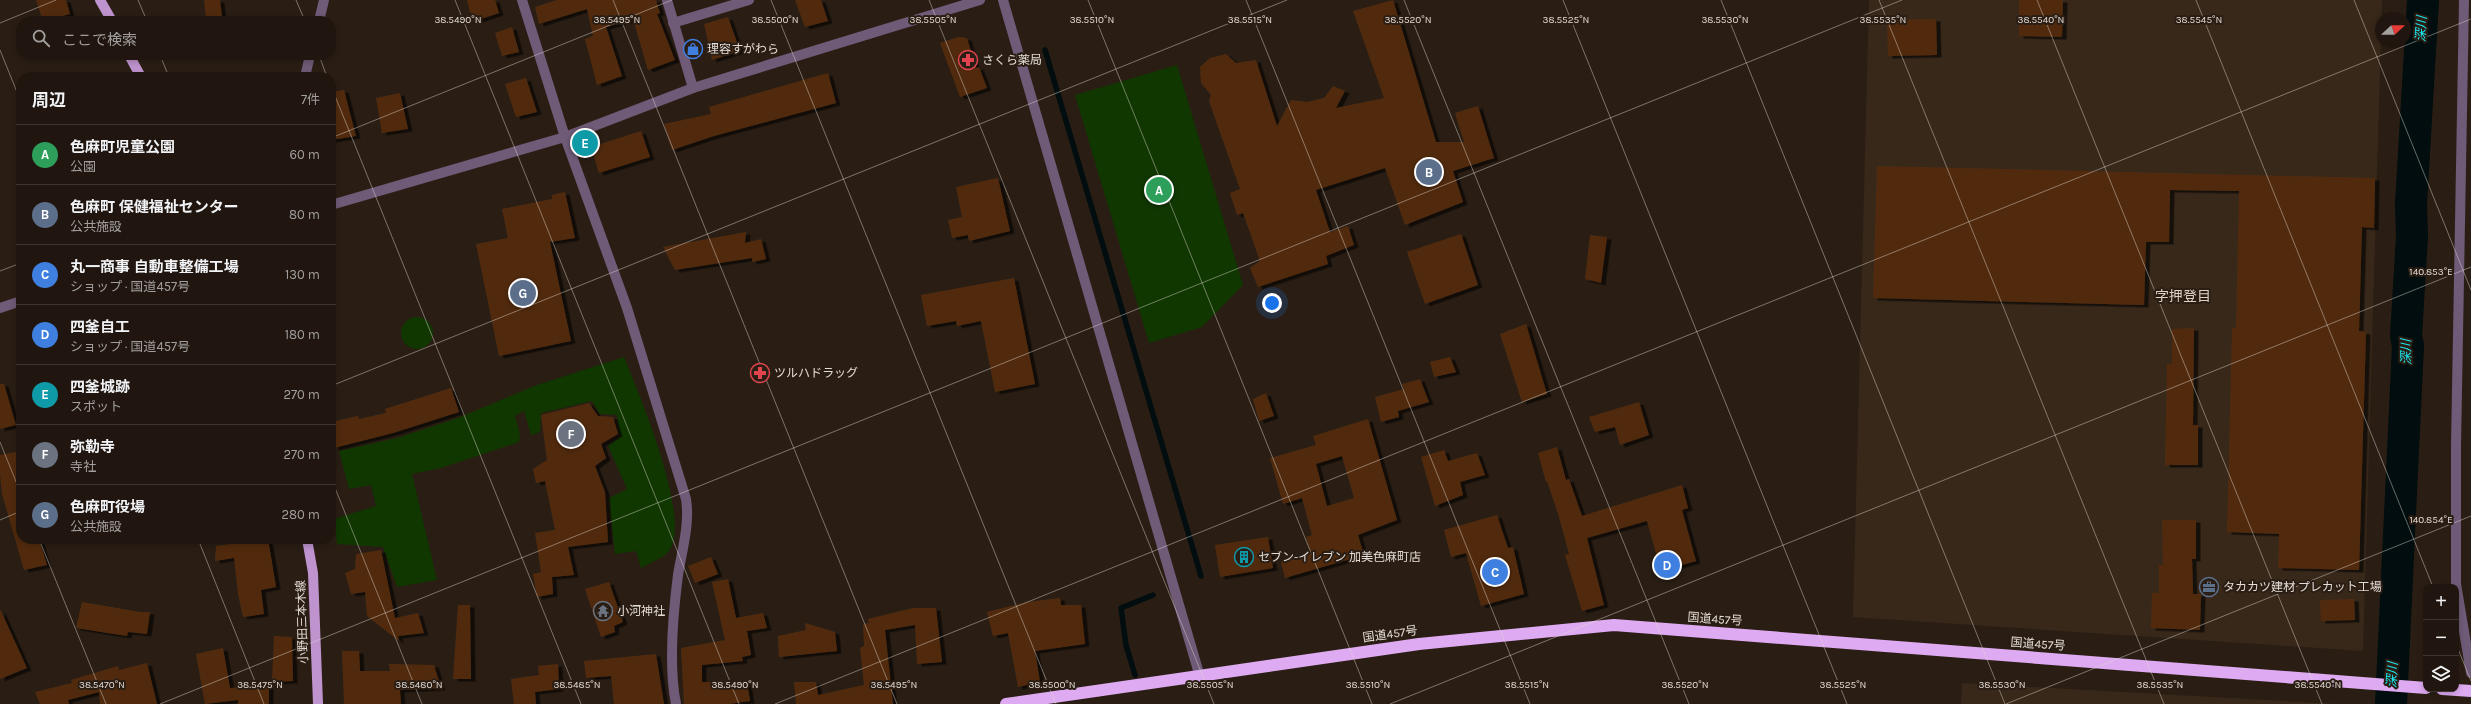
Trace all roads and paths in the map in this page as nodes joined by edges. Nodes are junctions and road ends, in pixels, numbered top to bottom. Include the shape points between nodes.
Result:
1 (100, 0) edge
2 (324, 0) edge
3 (522, 0) edge
4 (667, 0) edge
5 (749, 0) edge
6 (980, 0) edge
7 (1003, 0) edge
8 (2464, 0) edge
9 (109, 16) edge
10 (320, 16) edge
11 (673, 23) junction
12 (132, 60) edge
13 (309, 60) edge
14 (138, 72) edge
15 (306, 72) edge
16 (693, 88) junction
17 (565, 137) junction
18 (336, 203) edge
19 (16, 303) edge
20 (0, 308) edge
21 (308, 544) edge
22 (2471, 673) edge
23 (1200, 677) junction
24 (2423, 688) edge
25 (2459, 690) edge
26 (2471, 690) edge
27 (318, 704) edge
28 (676, 704) edge
29 (1006, 704) edge

1 - 9 main road
2 - 10 street
3 - 17 street
4 - 11 street
5 - 11 street
6 - 16 street
7 - 23 street
8 - 22 street via 2456,584
11 - 16 street
12 - 14 main road
13 - 15 street
16 - 17 street
17 - 18 street
17 - 28 street via 627,308 686,499 688,513 678,576 674,624 673,688
19 - 20 street
21 - 27 main road, 小野田三本木線 via 313,573
23 - 24 highway, 国道457号 via 1420,644 1614,625
23 - 29 highway, 国道457号
25 - 26 highway

